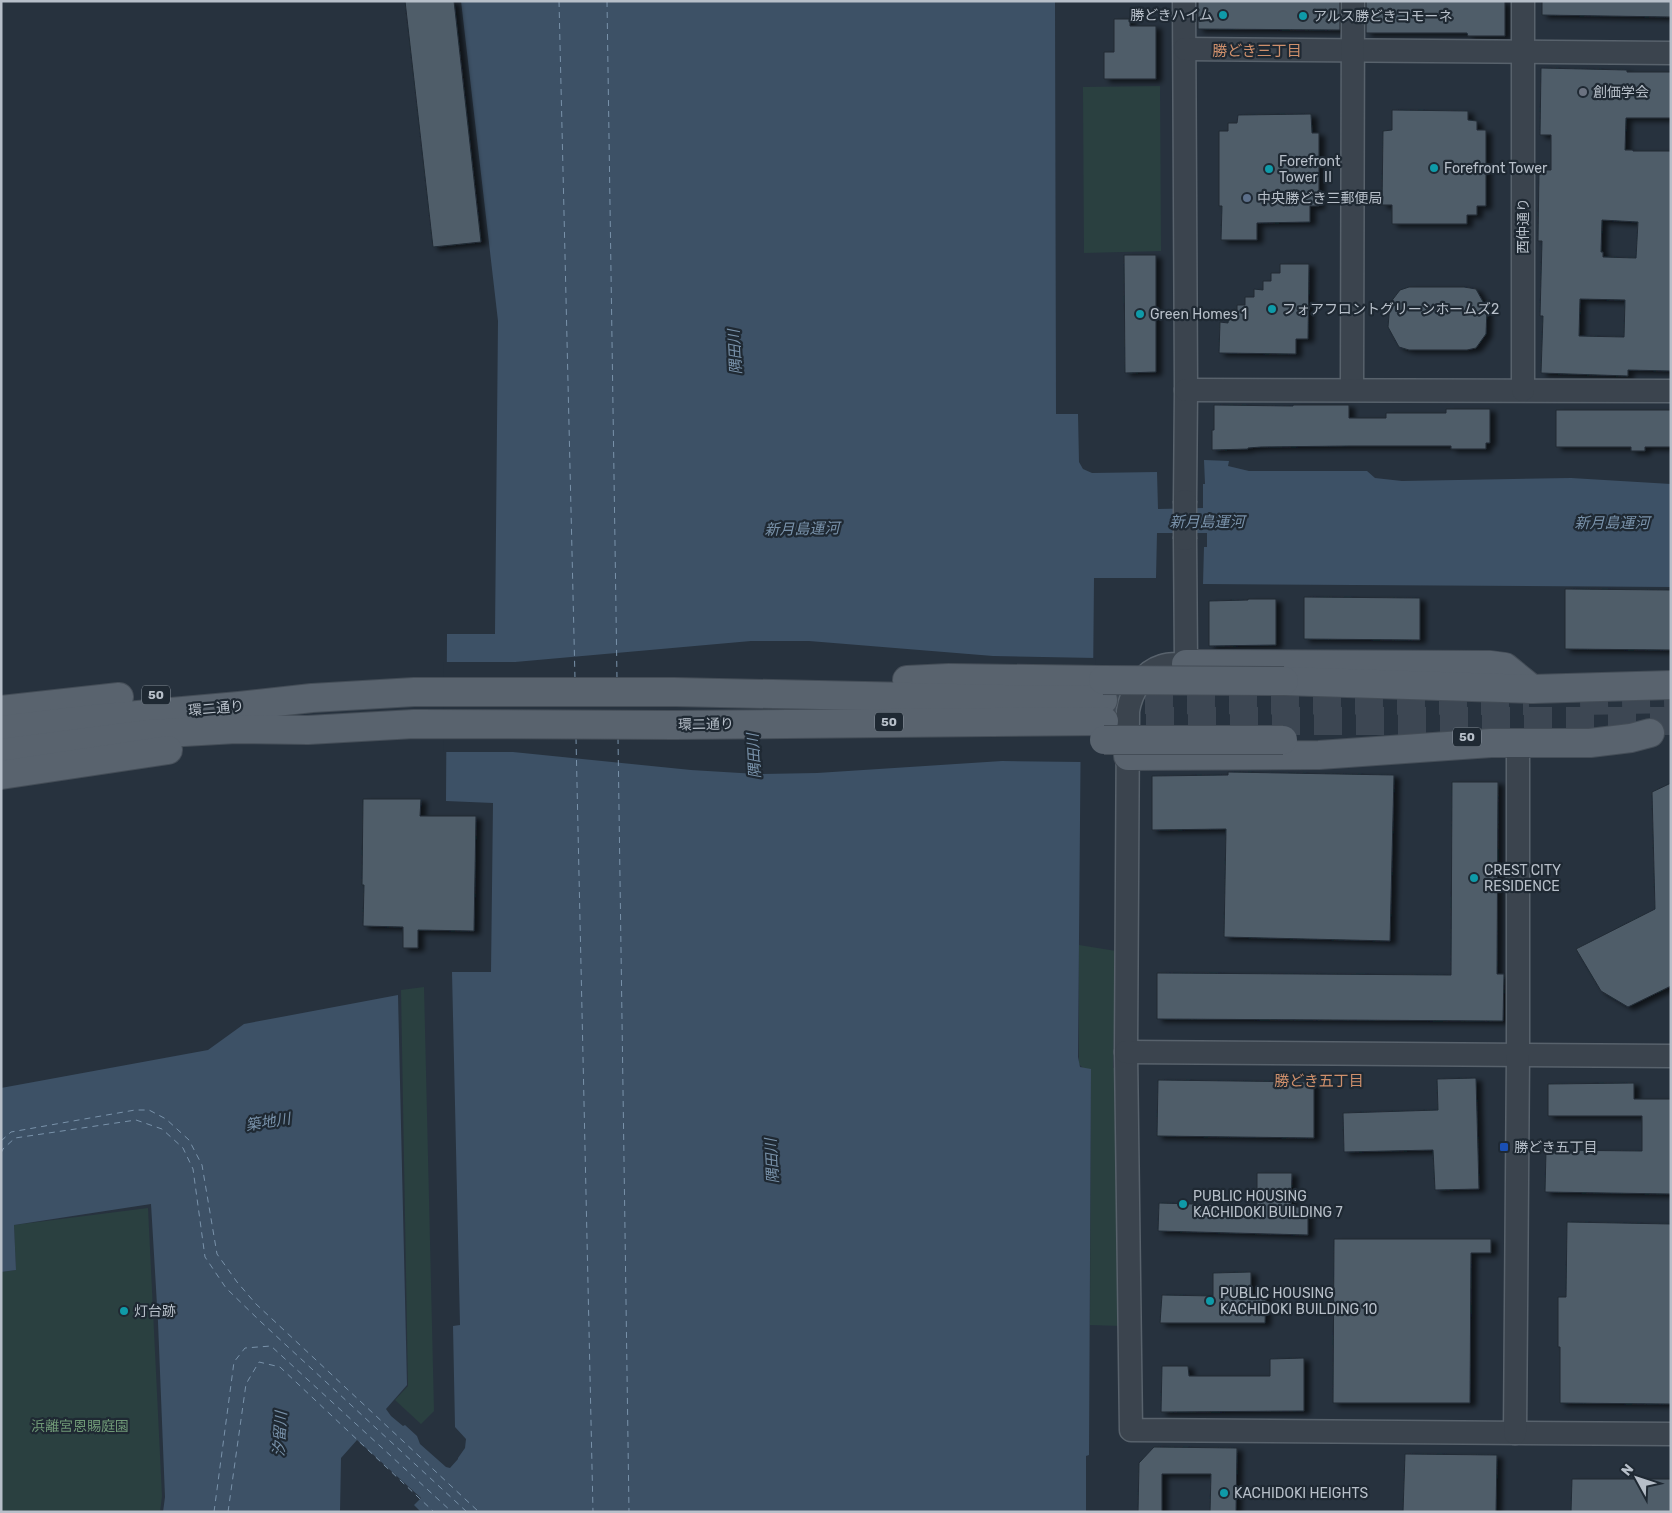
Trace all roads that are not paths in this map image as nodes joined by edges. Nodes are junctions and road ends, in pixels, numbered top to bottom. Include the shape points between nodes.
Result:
1 (1184, 1) edge
2 (1353, 1) edge
3 (1523, 1) edge
4 (1185, 49) junction
5 (1353, 51) junction
6 (1523, 52) junction
7 (1671, 53) edge
8 (1352, 389) junction
9 (1186, 390) junction
10 (1523, 390) junction
11 (1671, 391) edge
12 (1186, 664) junction
13 (1671, 685) edge
14 (1532, 688) junction
15 (675, 692) junction
16 (312, 698) junction
17 (1, 710) edge
18 (675, 725) junction
19 (1, 730) edge
20 (308, 730) junction
21 (1660, 733) edge
22 (1518, 743) junction
23 (1, 753) edge
24 (1128, 756) junction
25 (1, 775) edge
26 (1126, 1052) junction
27 (1518, 1055) junction
28 (1671, 1056) edge
29 (1516, 1433) junction
30 (1671, 1434) edge

1 - 4 street
2 - 5 street
3 - 6 street, 西仲通り
4 - 5 street
4 - 9 street
5 - 6 street
5 - 8 street
6 - 7 street
6 - 10 street, 西仲通り
8 - 9 street
8 - 10 street
9 - 12 street, bridge
10 - 11 street
12 - 14 main road via 1490,666 1504,667
12 - 24 street via 1162,665 1138,684 1130,697 1128,711
13 - 14 main road, 50
14 - 15 main road, 50, bridge via 1284,681 949,678
15 - 16 main road, 環二通り / 50 via 414,692
15 - 18 main road, 環二通り / 50 via 1003,699 1104,710
16 - 17 main road, 環二通り / 50 via 181,694
16 - 19 main road, 環二通り
18 - 20 main road, 環二通り / 50 via 414,724
18 - 21 main road, 50, bridge via 948,740 1283,740
20 - 23 main road, 環二通り via 236,729 149,734
20 - 25 main road, 環二通り / 50
21 - 22 main road via 1590,742
22 - 24 main road via 1319,755
22 - 27 street
24 - 26 street
26 - 27 street
26 - 29 street via 1131,1430
27 - 28 street
27 - 29 street
29 - 30 street

